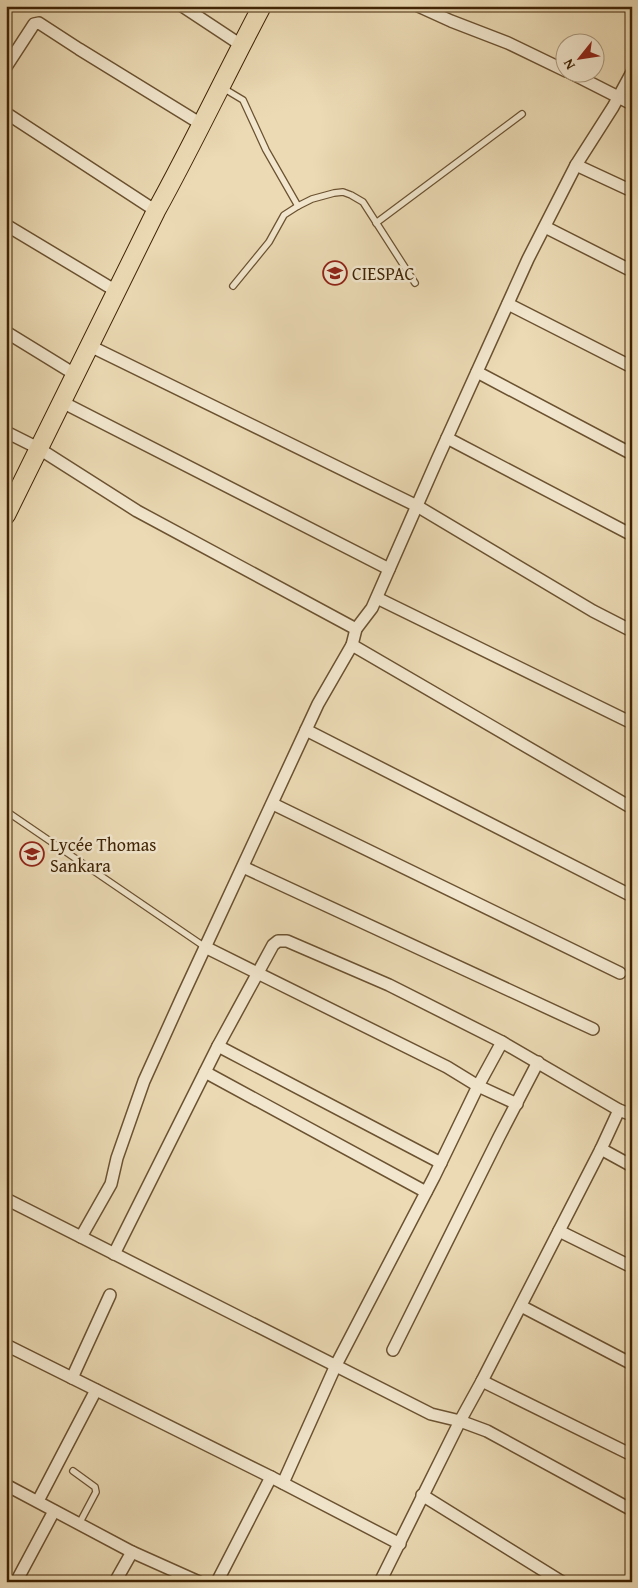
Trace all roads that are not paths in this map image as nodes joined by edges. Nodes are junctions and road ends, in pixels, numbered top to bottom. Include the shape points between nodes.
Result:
1 (182, 6) edge
2 (262, 6) edge
3 (418, 6) edge
4 (241, 45) junction
5 (6, 67) edge
6 (556, 67) edge
7 (632, 72) edge
8 (587, 82) edge
9 (220, 86) junction
10 (618, 97) junction
11 (632, 104) edge
12 (6, 113) edge
13 (522, 114) dead end
14 (200, 124) junction
15 (576, 165) junction
16 (632, 191) edge
17 (298, 206) junction
18 (156, 211) junction
19 (376, 223) junction
20 (6, 225) edge
21 (545, 227) junction
22 (632, 271) edge
23 (415, 283) dead end
24 (233, 286) dead end
25 (116, 291) junction
26 (508, 304) junction
27 (6, 332) edge
28 (90, 346) junction
29 (632, 367) edge
30 (477, 372) junction
31 (76, 375) junction
32 (62, 402) junction
33 (6, 432) edge
34 (447, 438) junction
35 (38, 448) junction
36 (632, 454) edge
37 (417, 506) junction
38 (6, 515) edge
39 (632, 535) edge
40 (389, 569) junction
41 (377, 598) junction
42 (356, 629) junction
43 (632, 631) edge
44 (352, 645) junction
45 (632, 723) edge
46 (306, 730) junction
47 (273, 804) junction
48 (632, 808) edge
49 (6, 811) edge
50 (243, 867) junction
51 (632, 896) edge
52 (205, 947) junction
53 (257, 973) junction
54 (620, 973) dead end
55 (593, 1029) dead end
56 (502, 1042) junction
57 (218, 1046) junction
58 (538, 1062) junction
59 (205, 1072) junction
60 (478, 1086) junction
61 (517, 1104) junction
62 (619, 1110) junction
63 (632, 1115) edge
64 (602, 1149) junction
65 (441, 1163) junction
66 (632, 1166) edge
67 (426, 1192) junction
68 (6, 1199) edge
69 (559, 1231) junction
70 (80, 1237) junction
71 (114, 1254) junction
72 (632, 1267) edge
73 (110, 1295) dead end
74 (521, 1306) junction
75 (6, 1345) edge
76 (393, 1350) dead end
77 (632, 1364) edge
78 (336, 1365) junction
79 (72, 1378) junction
80 (482, 1381) junction
81 (96, 1390) junction
82 (460, 1421) junction
83 (632, 1455) edge
84 (73, 1471) dead end
85 (271, 1477) junction
86 (282, 1483) junction
87 (6, 1485) edge
88 (422, 1495) junction
89 (38, 1501) junction
90 (54, 1510) junction
91 (632, 1510) edge
92 (79, 1524) junction
93 (400, 1544) junction
94 (132, 1552) junction
95 (383, 1580) edge
96 (16, 1582) edge
97 (114, 1582) edge
98 (199, 1582) edge
99 (217, 1582) edge
100 (562, 1582) edge

1 - 4 street
2 - 4 highway
3 - 6 street
4 - 9 highway
5 - 14 street via 34,24 39,23
7 - 10 street
8 - 10 street
9 - 14 highway
9 - 17 lane via 243,100 266,150
10 - 11 street
10 - 15 street
12 - 18 street
13 - 19 lane
14 - 18 highway
15 - 16 street
15 - 21 street
17 - 19 lane via 322,195 343,192 363,202
17 - 24 lane via 284,216 270,242
18 - 25 highway
19 - 23 lane
20 - 25 street
21 - 22 street
21 - 26 street
25 - 28 highway
26 - 29 street
26 - 30 street
27 - 31 street
28 - 31 highway
28 - 37 street
30 - 34 street
30 - 36 street
31 - 32 highway
32 - 35 highway
32 - 40 street
33 - 35 street
34 - 37 street
34 - 39 street
35 - 38 highway
35 - 42 street via 137,511
37 - 40 street
37 - 43 street
40 - 41 street
41 - 42 street
41 - 45 street
42 - 44 street
44 - 46 street
44 - 48 street
46 - 47 street
46 - 51 street
47 - 50 street
47 - 54 street
49 - 52 lane
50 - 52 street
50 - 55 street
52 - 53 street
52 - 70 street via 144,1081 111,1184
53 - 56 street via 273,945 286,941 389,985
53 - 57 street
53 - 60 street
56 - 58 street
56 - 60 street
57 - 59 street
57 - 65 street
58 - 61 street
58 - 62 street
59 - 67 street
59 - 71 street
60 - 61 street
60 - 65 street
61 - 76 street
62 - 63 street
62 - 64 street
64 - 66 street
64 - 69 street
65 - 67 street
67 - 78 street
68 - 70 street
69 - 72 street
69 - 74 street
70 - 71 street
71 - 78 street
73 - 79 street
74 - 77 street
74 - 80 street
75 - 79 street
78 - 82 street via 431,1414
78 - 86 street
79 - 81 street
80 - 82 street
80 - 83 street
81 - 85 street
81 - 89 street
82 - 88 street
82 - 91 street via 487,1431
84 - 92 lane via 95,1487 96,1492
85 - 86 street
85 - 99 street
86 - 93 street
87 - 89 street
88 - 93 street
88 - 100 street
89 - 90 street
90 - 92 street
90 - 96 street
92 - 94 street
93 - 95 street
94 - 97 street
94 - 98 street

